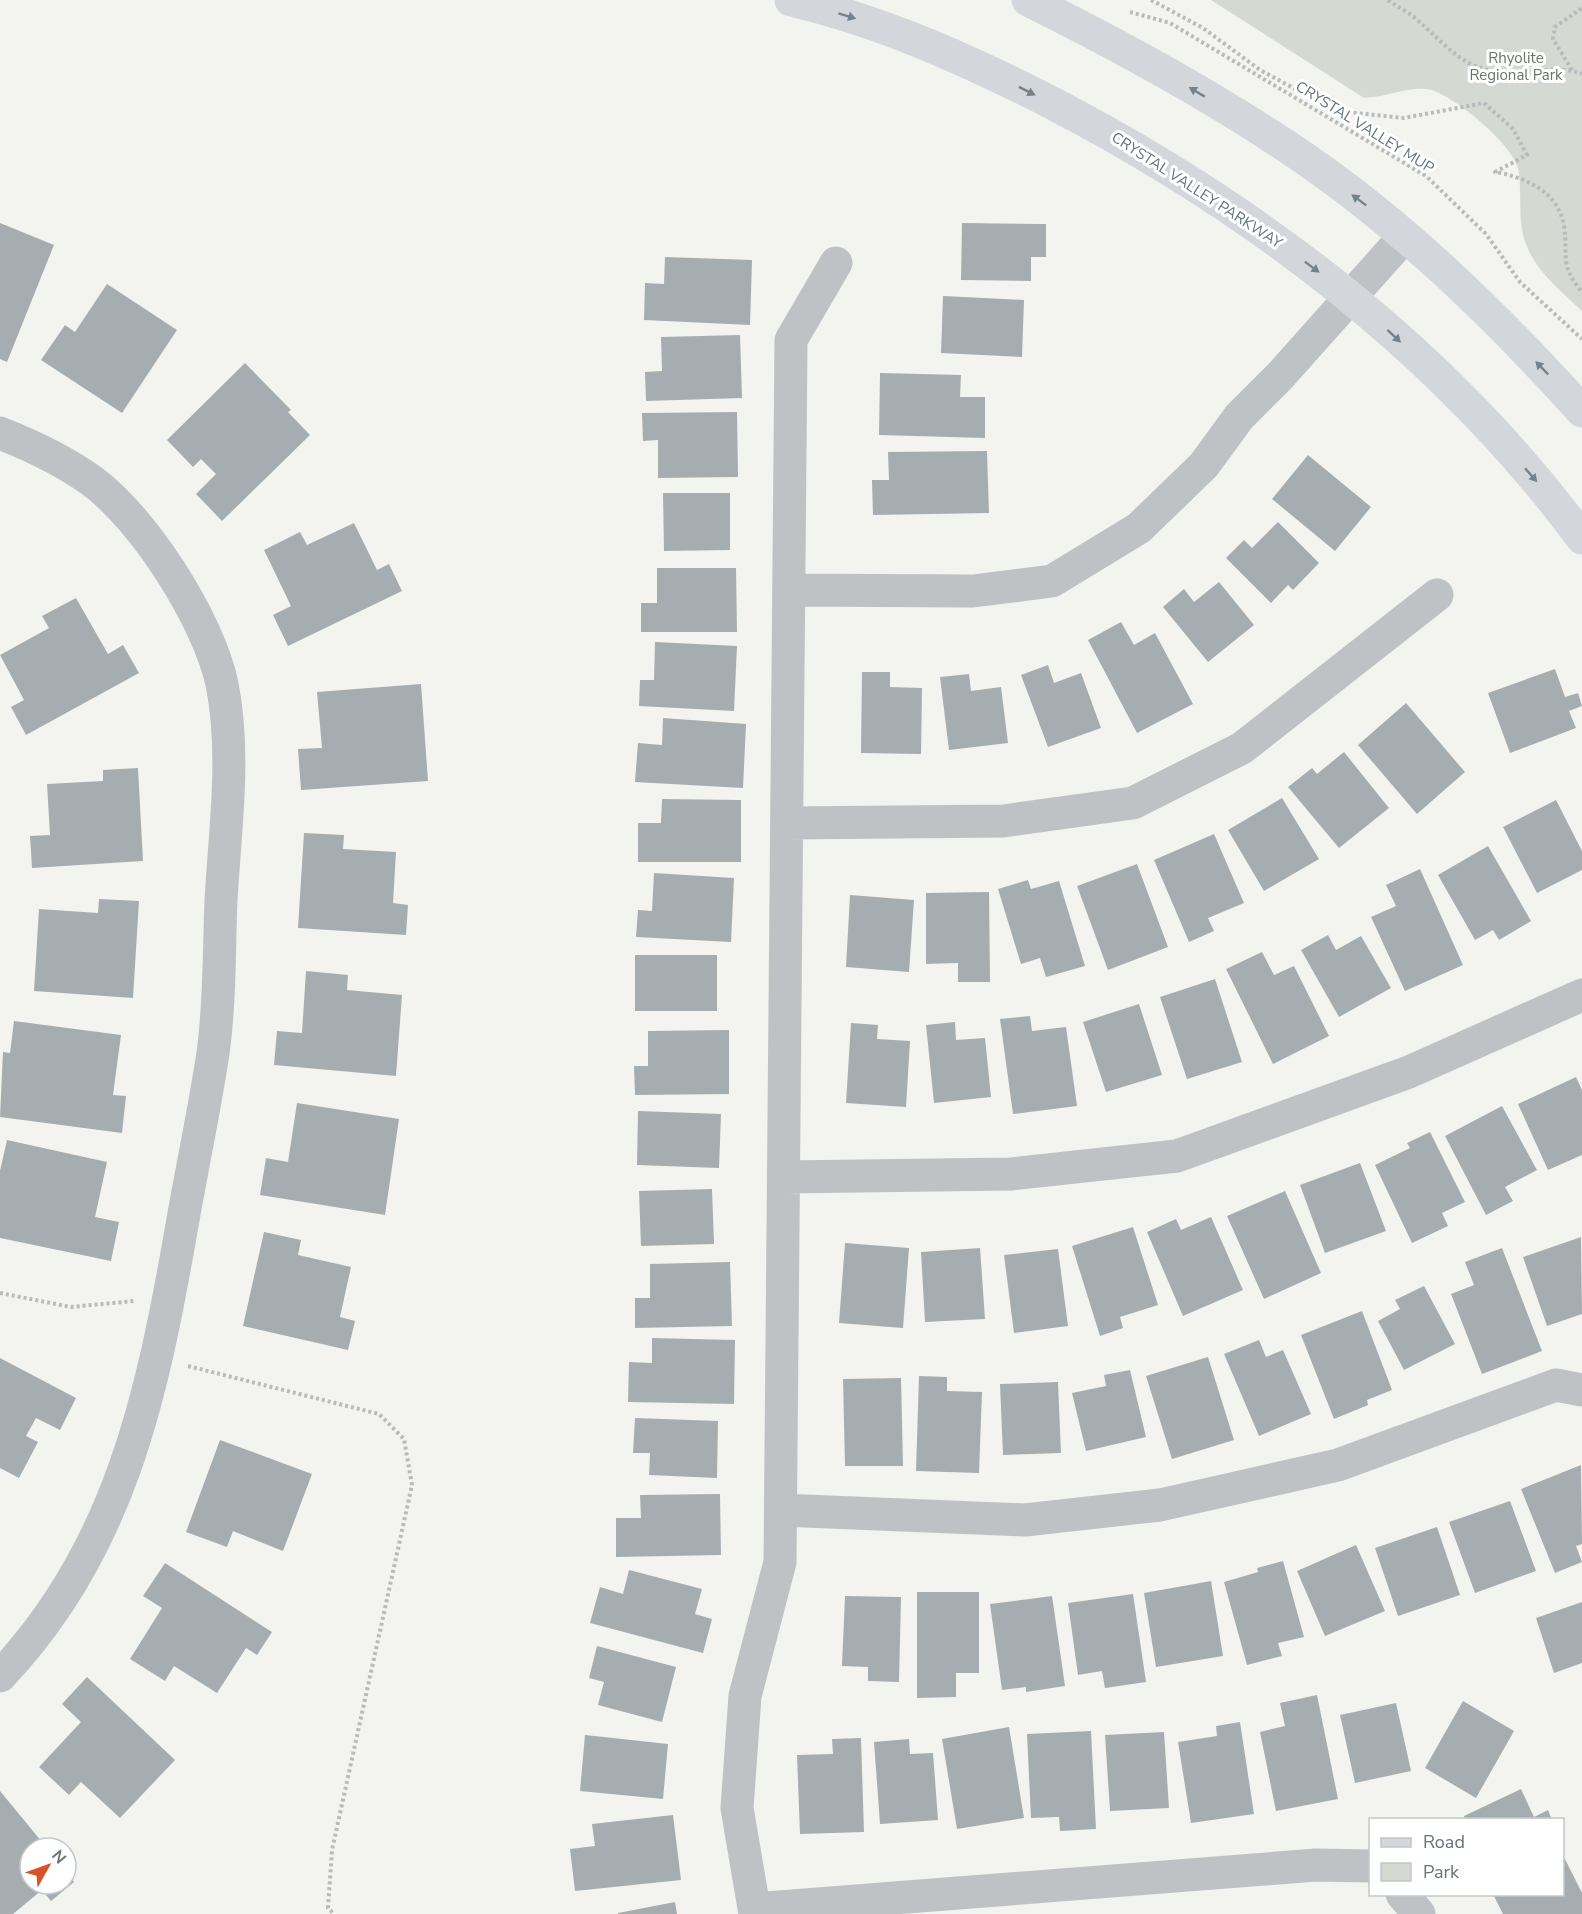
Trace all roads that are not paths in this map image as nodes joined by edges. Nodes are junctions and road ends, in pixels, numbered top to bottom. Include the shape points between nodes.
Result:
1 (791, 0) edge
2 (1028, 0) edge
3 (1404, 237) junction
4 (836, 263) dead end
5 (1351, 297) junction
6 (1582, 411) edge
7 (0, 433) edge
8 (1582, 538) edge
9 (789, 590) junction
10 (1437, 595) dead end
11 (787, 823) junction
12 (1582, 995) edge
13 (784, 1177) junction
14 (1582, 1390) edge
15 (781, 1510) junction
16 (0, 1676) edge
17 (1369, 1866) edge
18 (1404, 1896) edge
19 (755, 1912) edge
20 (1419, 1914) edge

1 -> 5 main road, CRYSTAL VALLEY PARKWAY via 952,53 1106,131 1258,226
3 -> 2 main road via 1304,159 1227,110 1145,60
3 - 5 street
6 -> 3 main road via 1496,320
4 - 9 street via 791,340
5 -> 8 main road, CRYSTAL VALLEY PARKWAY via 1486,426
5 - 9 street via 1239,417 1204,465 1139,528 1052,581 973,591
7 - 16 street via 44,450 96,484 149,538 195,612 221,683 229,760 213,1049 158,1358 126,1468 83,1567 26,1648
9 - 11 street
10 - 11 street via 1242,748 1133,803 1003,821
11 - 13 street
12 - 13 street via 1409,1072 1177,1156 1011,1174
13 - 15 street
14 - 15 street via 1556,1385 1338,1465 1160,1505 1025,1520
15 - 19 street via 780,1562 745,1696 737,1808
17 - 19 street via 1316,1865
18 - 20 street

